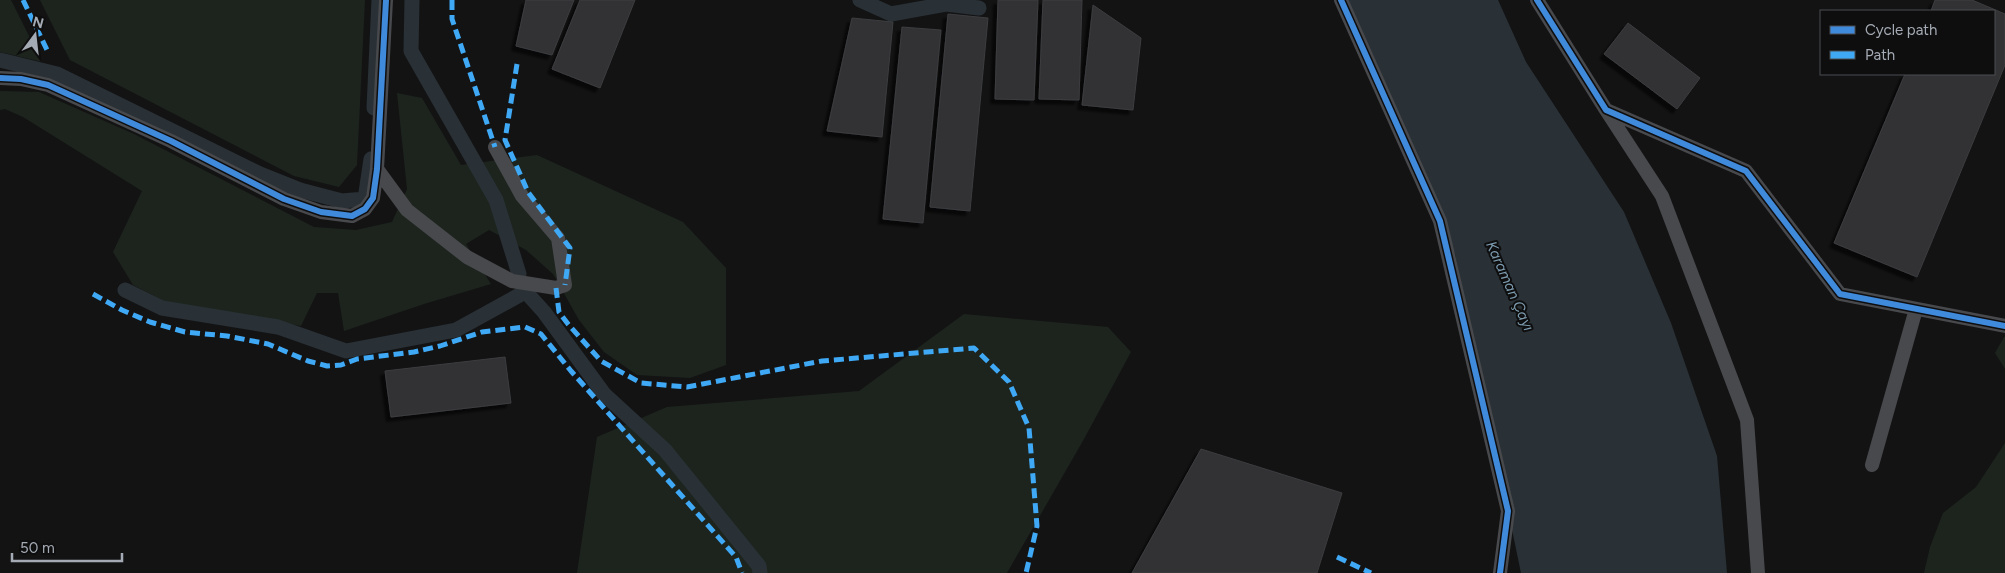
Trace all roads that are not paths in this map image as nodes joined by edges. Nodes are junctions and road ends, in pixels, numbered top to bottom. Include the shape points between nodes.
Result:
1 (386, 0) edge
2 (1341, 0) edge
3 (1537, 0) edge
4 (0, 78) edge
5 (1606, 110) junction
6 (495, 147) dead end
7 (377, 169) junction
8 (1916, 309) junction
9 (2005, 326) edge
10 (1872, 465) dead end
11 (1500, 573) edge
12 (1758, 573) edge

1 - 7 street
2 - 11 street via 1440,221 1508,511
3 - 5 street
4 - 7 street via 48,85 171,140 284,199 320,212 352,216 366,209 373,198
5 - 8 street via 1746,171 1840,294
5 - 12 street via 1662,196 1748,420
6 - 7 street via 522,196 558,238 566,285 556,288 512,281 467,257 407,210
8 - 9 street
8 - 10 street

